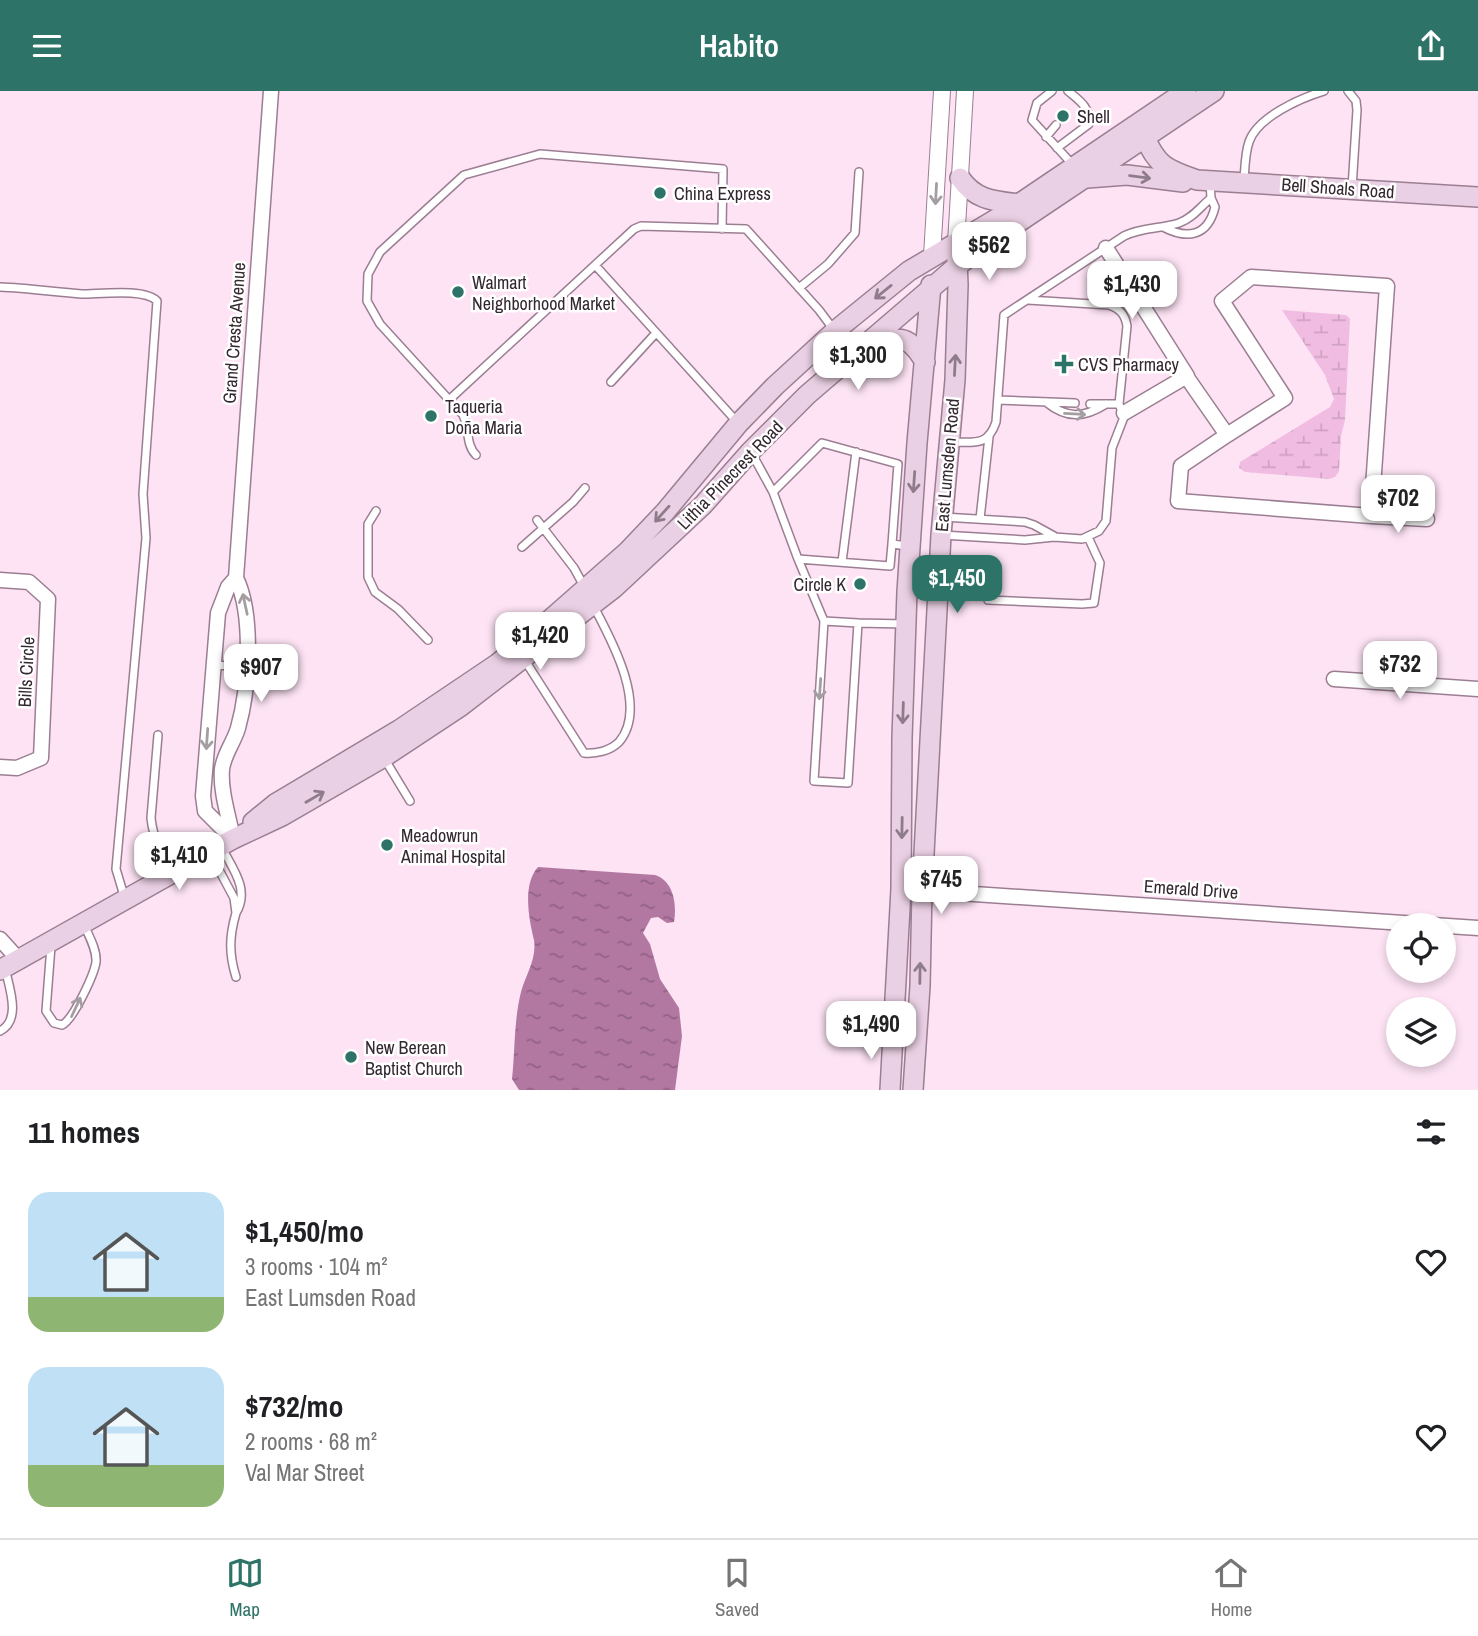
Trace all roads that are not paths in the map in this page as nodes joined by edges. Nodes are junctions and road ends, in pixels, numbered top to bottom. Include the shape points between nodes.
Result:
1 (271, 91) edge
2 (942, 91) edge
3 (965, 91) edge
4 (1052, 91) edge
5 (1068, 91) edge
6 (1185, 91) edge
7 (1214, 91) edge
8 (1324, 91) edge
9 (1348, 91) edge
10 (1078, 100) junction
11 (1072, 108) dead end
12 (1056, 125) dead end
13 (1046, 137) junction
14 (1145, 138) junction
15 (1057, 148) junction
16 (859, 172) dead end
17 (1078, 173) junction
18 (960, 178) junction
19 (1244, 182) junction
20 (1206, 186) junction
21 (1352, 189) junction
22 (1478, 197) edge
23 (1019, 204) junction
24 (1163, 227) junction
25 (722, 229) junction
26 (992, 240) junction
27 (956, 244) junction
28 (1106, 248) junction
29 (932, 255) junction
30 (595, 265) junction
31 (957, 266) junction
32 (0, 287) edge
33 (799, 288) junction
34 (931, 290) junction
35 (1028, 300) junction
36 (958, 308) junction
37 (835, 331) junction
38 (656, 333) junction
39 (925, 362) junction
40 (1186, 376) junction
41 (611, 382) dead end
42 (807, 395) junction
43 (450, 399) junction
44 (998, 400) junction
45 (1045, 402) junction
46 (1075, 403) dead end
47 (1090, 404) dead end
48 (1106, 404) junction
49 (1122, 409) junction
50 (739, 423) junction
51 (1227, 435) junction
52 (989, 437) junction
53 (949, 442) junction
54 (750, 452) junction
55 (856, 452) junction
56 (476, 455) dead end
57 (585, 488) dead end
58 (773, 492) junction
59 (376, 511) dead end
60 (1371, 516) junction
61 (981, 519) junction
62 (1427, 519) dead end
63 (537, 520) dead end
64 (942, 526) junction
65 (544, 528) junction
66 (1054, 537) junction
67 (1088, 537) junction
68 (901, 545) junction
69 (522, 547) dead end
70 (798, 559) junction
71 (842, 562) junction
72 (908, 575) junction
73 (236, 578) junction
74 (0, 580) edge
75 (589, 597) junction
76 (988, 600) dead end
77 (824, 621) junction
78 (858, 623) junction
79 (905, 624) junction
80 (428, 640) dead end
81 (524, 659) junction
82 (213, 665) junction
83 (246, 667) junction
84 (1334, 679) dead end
85 (1474, 689) edge
86 (931, 710) junction
87 (399, 730) junction
88 (158, 735) dead end
89 (384, 757) junction
90 (0, 767) edge
91 (410, 801) dead end
92 (221, 845) junction
93 (174, 872) junction
94 (901, 890) junction
95 (922, 891) junction
96 (125, 899) junction
97 (236, 913) junction
98 (83, 923) junction
99 (1478, 927) edge
100 (0, 939) edge
101 (52, 942) junction
102 (8, 966) edge
103 (236, 977) dead end
104 (0, 1031) edge
105 (890, 1090) edge
106 (913, 1090) edge

1 - 73 street, Grand Cresta Avenue
2 -> 29 street, East Lumsden Road
3 - 18 street, East Lumsden Road
4 - 13 lane via 1037,103 1032,120
5 - 10 lane
6 - 17 main road, Lithia Pinecrest Road
7 - 14 main road, Lithia Pinecrest Road
8 - 19 lane via 1258,126 1248,143
9 - 21 lane via 1357,110
10 - 11 lane
10 - 15 lane via 1090,114 1089,124
12 - 13 lane
13 - 15 lane
14 - 17 main road, Lithia Pinecrest Road
14 - 20 main road via 1165,167
15 - 17 lane
16 - 33 lane via 855,233
17 -> 20 main road, Bell Shoals Road
17 - 23 main road, Lithia Pinecrest Road
17 - 26 main road, Lithia Pinecrest Road
18 - 23 main road via 983,198
18 - 27 street, East Lumsden Road
19 - 20 main road, Bell Shoals Road
19 - 21 main road, Bell Shoals Road
20 - 24 lane via 1193,216
20 - 24 lane via 1215,207 1209,225 1195,234
21 - 22 main road, Bell Shoals Road
23 - 27 main road, Lithia Pinecrest Road
24 - 28 lane via 1131,233
25 - 30 lane via 637,227
25 - 33 lane via 746,229
25 - 43 lane via 723,169 540,154 464,175 380,252 368,274 367,301 380,324
26 - 31 main road, Lithia Pinecrest Road
26 - 36 main road via 975,266
27 - 29 main road, Lithia Pinecrest Road
27 - 31 main road, East Lumsden Road
28 - 35 lane
28 - 40 street
29 - 34 main road, East Lumsden Road
29 -> 37 main road, Lithia Pinecrest Road
30 - 38 lane
30 - 43 lane
31 - 34 main road, Lithia Pinecrest Road
31 - 36 main road, East Lumsden Road
32 - 96 lane via 135,294 157,301 144,493 146,538 116,869
33 - 37 lane
34 - 39 main road, East Lumsden Road
34 - 42 main road, Lithia Pinecrest Road
35 - 44 lane via 1004,315
35 - 49 lane via 1109,305 1124,315
53 -> 36 main road, East Lumsden Road
37 - 50 main road, Lithia Pinecrest Road
38 - 41 lane
38 - 50 lane
39 - 42 main road via 910,343 895,338 823,397
39 -> 68 main road, East Lumsden Road
40 - 49 street
40 - 51 street
42 - 54 main road, Lithia Pinecrest Road
43 - 56 lane via 466,419 470,448
44 - 45 lane
44 - 52 lane
45 - 46 lane
45 -> 48 lane via 1059,413 1089,414
47 - 48 lane
48 - 49 lane
49 - 67 lane via 1123,423 1112,448 1106,521
50 -> 75 main road, Lithia Pinecrest Road
51 - 60 street via 1181,466 1178,501
51 - 60 street via 1285,398 1222,301 1251,277 1387,286
52 - 53 lane via 978,442
52 - 61 lane
53 - 64 main road, East Lumsden Road
54 - 58 lane
54 - 75 main road, Lithia Pinecrest Road via 703,505 633,571
55 - 58 lane via 822,443
55 - 68 lane via 898,464
55 - 71 lane
57 - 65 lane
58 - 70 lane
59 - 80 lane via 368,524 372,585
60 - 62 street
61 - 64 lane
61 - 66 lane via 1034,525
63 - 65 lane
64 - 66 lane via 1025,540
64 - 86 main road, East Lumsden Road
65 - 69 lane
65 - 75 lane
66 - 67 lane
67 - 76 lane via 1100,563 1094,603
68 - 71 lane via 890,566
68 - 72 main road, East Lumsden Road
70 - 71 lane
70 - 77 lane
72 - 79 main road, East Lumsden Road
72 - 86 main road via 915,576 919,585 916,674
73 - 82 street, Grand Cresta Avenue via 218,613
83 -> 73 street, Grand Cresta Avenue via 248,619
74 - 90 street, Bills Circle via 29,582 48,599 41,758 17,768
75 - 81 main road, Lithia Pinecrest Road
75 - 81 lane via 615,647 628,690 629,717 615,746 584,753
75 - 87 main road, Lithia Pinecrest Road
77 - 78 lane
77 -> 78 lane via 814,781 848,783
78 - 79 lane
79 -> 94 main road, East Lumsden Road
81 - 89 main road, Lithia Pinecrest Road
82 - 83 lane
82 -> 92 street, Grand Cresta Avenue via 203,804
83 - 92 street, Grand Cresta Avenue via 243,707 222,776
84 - 85 street
86 - 95 main road, East Lumsden Road
87 - 89 main road via 383,747
87 - 92 main road, Lithia Pinecrest Road via 275,804
88 - 93 lane via 152,831
89 - 91 lane
92 -> 89 main road, Lithia Pinecrest Road
92 - 93 main road, Lithia Pinecrest Road
92 - 97 lane
92 - 97 lane via 242,888
93 - 96 main road, Lithia Pinecrest Road
94 - 95 street, Emerald Drive
94 - 105 main road, East Lumsden Road
95 - 99 street, Emerald Drive
106 -> 95 main road, East Lumsden Road
96 - 98 main road, Lithia Pinecrest Road
97 - 103 lane via 229,950
98 - 101 main road, Lithia Pinecrest Road
101 -> 98 lane via 46,1011 54,1023 62,1025 72,1017 95,966 95,952
100 - 102 street
101 - 102 main road, Lithia Pinecrest Road
102 - 104 lane via 13,1006 10,1022

